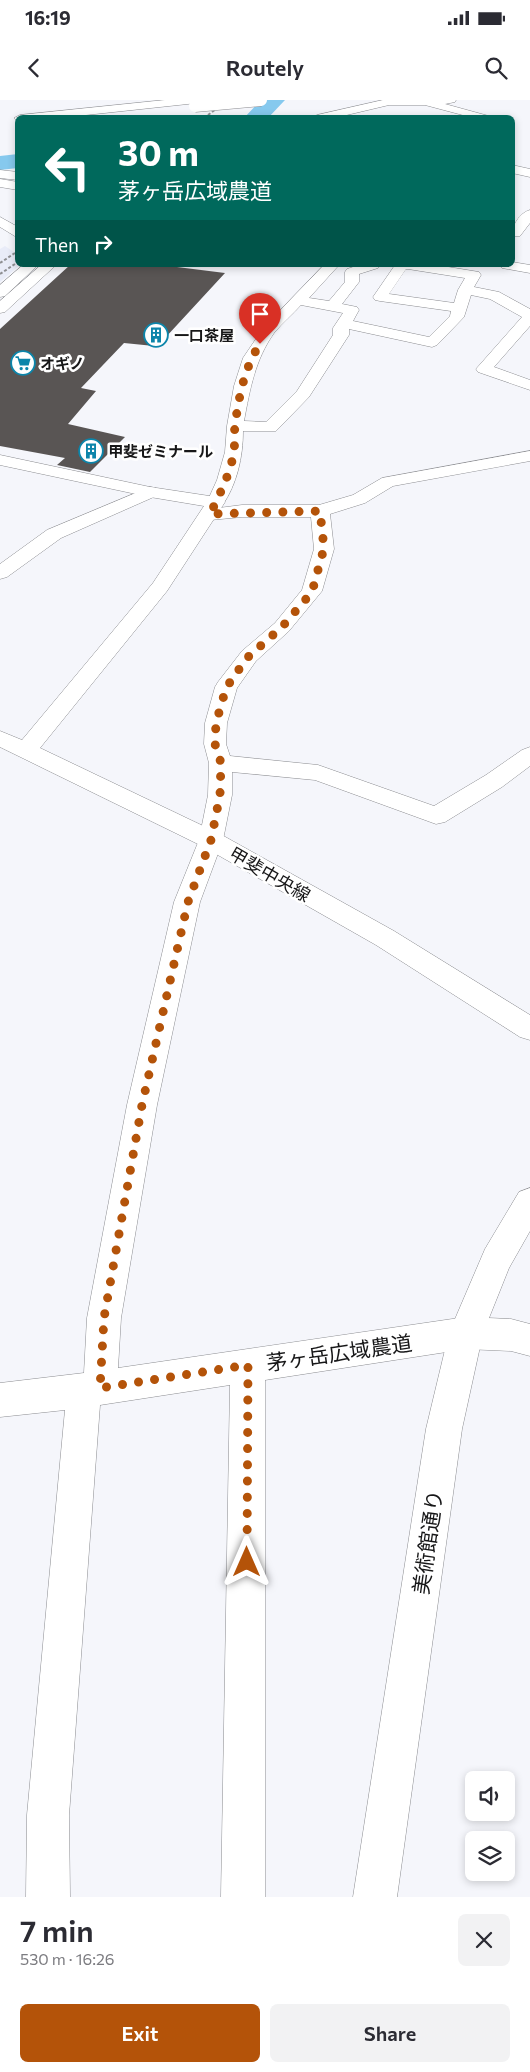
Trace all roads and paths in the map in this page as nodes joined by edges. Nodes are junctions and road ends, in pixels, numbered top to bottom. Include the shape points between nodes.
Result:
1 (261, 100) edge
2 (451, 100) edge
3 (421, 102) junction
4 (196, 103) edge
5 (68, 115) edge
6 (105, 115) edge
7 (330, 115) edge
8 (478, 115) edge
9 (515, 170) edge
10 (530, 172) edge
11 (0, 174) edge
12 (15, 176) edge
13 (0, 183) edge
14 (15, 186) edge
15 (530, 214) edge
16 (0, 221) edge
17 (15, 232) edge
18 (515, 232) edge
19 (515, 233) edge
20 (530, 236) edge
21 (515, 266) edge
22 (29, 267) edge
23 (47, 267) edge
24 (330, 267) edge
25 (367, 267) edge
26 (401, 267) edge
27 (421, 267) edge
28 (530, 269) edge
29 (465, 290) junction
30 (0, 293) edge
31 (298, 300) junction
32 (334, 305) junction
33 (459, 308) junction
34 (0, 309) edge
35 (530, 316) edge
36 (344, 324) junction
37 (530, 385) edge
38 (235, 426) junction
39 (530, 456) edge
40 (0, 460) edge
41 (150, 492) junction
42 (213, 508) junction
43 (320, 511) junction
44 (0, 573) edge
45 (0, 738) edge
46 (27, 749) junction
47 (530, 755) edge
48 (221, 763) junction
49 (211, 840) junction
50 (530, 1029) edge
51 (530, 1202) edge
52 (466, 1333) junction
53 (530, 1340) edge
54 (248, 1365) junction
55 (92, 1389) junction
56 (0, 1400) edge
57 (48, 1897) edge
58 (248, 1897) edge
59 (375, 1897) edge

1 - 4 main road, bridge
2 - 3 main road
3 - 7 main road via 389,102
3 - 8 main road
4 - 5 main road
4 - 6 main road
9 - 10 main road
11 - 12 main road
13 - 14 main road
15 - 18 main road
16 - 17 main road
19 - 20 main road
21 - 28 main road
22 - 30 main road
23 - 34 main road
24 - 31 main road
25 - 32 main road via 352,272 352,282
26 - 33 main road via 380,296
27 - 29 main road via 474,275
29 - 33 main road
29 - 35 main road via 494,295
31 - 32 main road
31 - 38 main road via 268,330 251,358
32 - 36 main road via 352,310
33 - 36 main road via 456,317 432,342
35 - 37 main road via 484,369
36 - 38 main road via 341,335 303,394 270,427
38 - 42 main road via 234,452
39 - 43 main road via 388,482 359,499
40 - 41 main road
41 - 42 main road
41 - 44 main road via 54,534
42 - 43 main road
42 - 46 main road via 160,587
43 - 48 main road via 324,548 312,592 282,627 249,656 226,688 216,723 215,744
45 - 46 main road, 甲斐中央線
46 - 49 main road, 甲斐中央線
47 - 48 main road via 494,782 436,816 318,773
48 - 49 main road via 220,795
49 - 50 main road, 甲斐中央線 via 385,938
49 - 55 main road via 188,902 142,1105
51 - 52 main road, 美術館通り via 496,1260
52 - 53 main road, 茅ヶ岳広域農道 via 511,1335
52 - 54 main road, 茅ヶ岳広域農道
52 - 59 main road, 美術館通り via 444,1429
54 - 55 main road, 茅ヶ岳広域農道
54 - 58 main road
55 - 56 main road, 茅ヶ岳広域農道
55 - 57 main road via 48,1815

